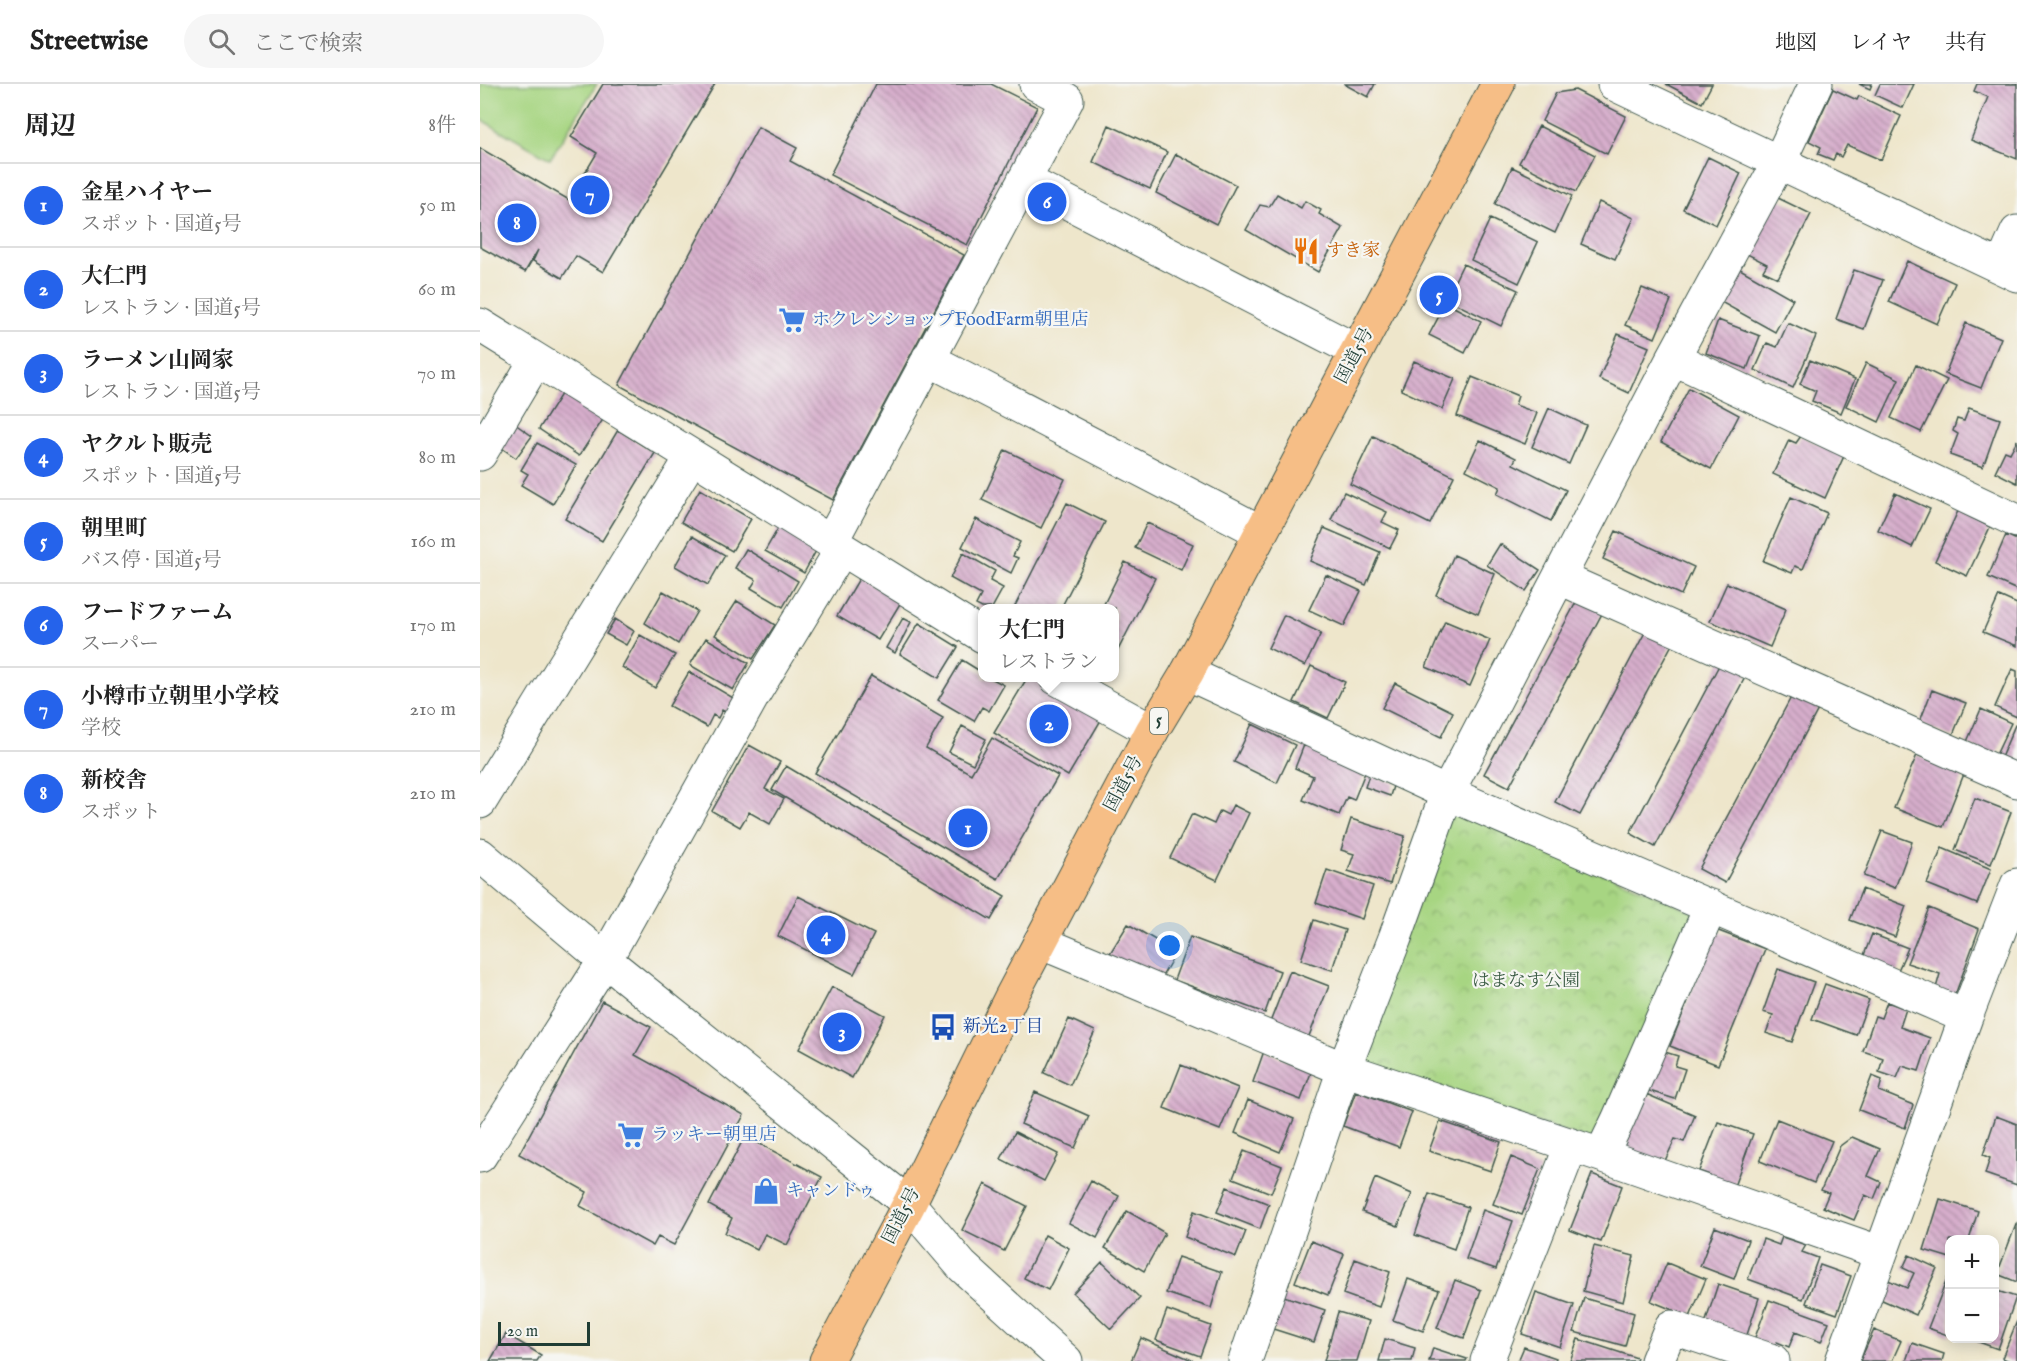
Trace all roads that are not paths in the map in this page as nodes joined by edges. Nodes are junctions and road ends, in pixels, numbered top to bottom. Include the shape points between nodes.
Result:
1 (1036, 84) edge
2 (1498, 84) edge
3 (1614, 84) edge
4 (1816, 84) edge
5 (1779, 162) junction
6 (1024, 180) junction
7 (2017, 232) edge
8 (2009, 270) edge
9 (480, 325) edge
10 (1357, 351) junction
11 (1673, 358) junction
12 (928, 359) junction
13 (536, 360) junction
14 (480, 454) edge
15 (692, 457) junction
16 (2017, 521) edge
17 (1262, 532) junction
18 (836, 546) junction
19 (1560, 578) junction
20 (978, 633) edge
21 (1187, 673) junction
22 (1063, 682) edge
23 (1152, 731) junction
24 (2017, 781) edge
25 (1447, 793) junction
26 (480, 802) edge
27 (480, 855) edge
28 (2017, 885) edge
29 (1710, 906) junction
30 (1040, 942) junction
31 (605, 960) junction
32 (1966, 1017) junction
33 (1344, 1069) junction
34 (1586, 1150) junction
35 (480, 1156) edge
36 (909, 1204) junction
37 (1879, 1257) junction
38 (826, 1361) edge
39 (1066, 1361) edge
40 (1245, 1361) edge
41 (1487, 1361) edge
42 (1657, 1361) edge
43 (1773, 1361) edge
44 (1842, 1361) edge

1 - 6 street via 1067,100
2 - 10 highway, 国道5号 / 5
3 - 5 street
4 - 5 street
5 - 8 street
5 - 11 street
6 - 10 street
6 - 12 street
7 - 8 street
9 - 13 street
10 - 17 highway, 国道5号 / 5
11 - 16 street
11 - 19 street
12 - 17 street
12 - 18 street
13 - 14 street
13 - 15 street
15 - 18 street
15 - 26 street
17 - 21 highway, 国道5号 / 5
18 - 20 street
18 - 31 street
19 - 24 street
19 - 25 street
21 - 23 highway, 国道5号 / 5
21 - 25 street
22 - 23 street
23 - 30 highway, 国道5号 / 5
25 - 29 street
25 - 33 street
27 - 31 street
28 - 32 street
29 - 32 street
29 - 34 street via 1618,1120
30 - 33 street
30 - 36 highway, 国道5号 / 5
31 - 35 street
31 - 36 street
32 - 37 street
33 - 34 street
33 - 40 street
34 - 37 street via 1867,1248
34 - 41 street
36 - 38 highway, 国道5号 / 5
36 - 39 street via 962,1266
37 - 44 street
42 - 43 street via 1671,1327

